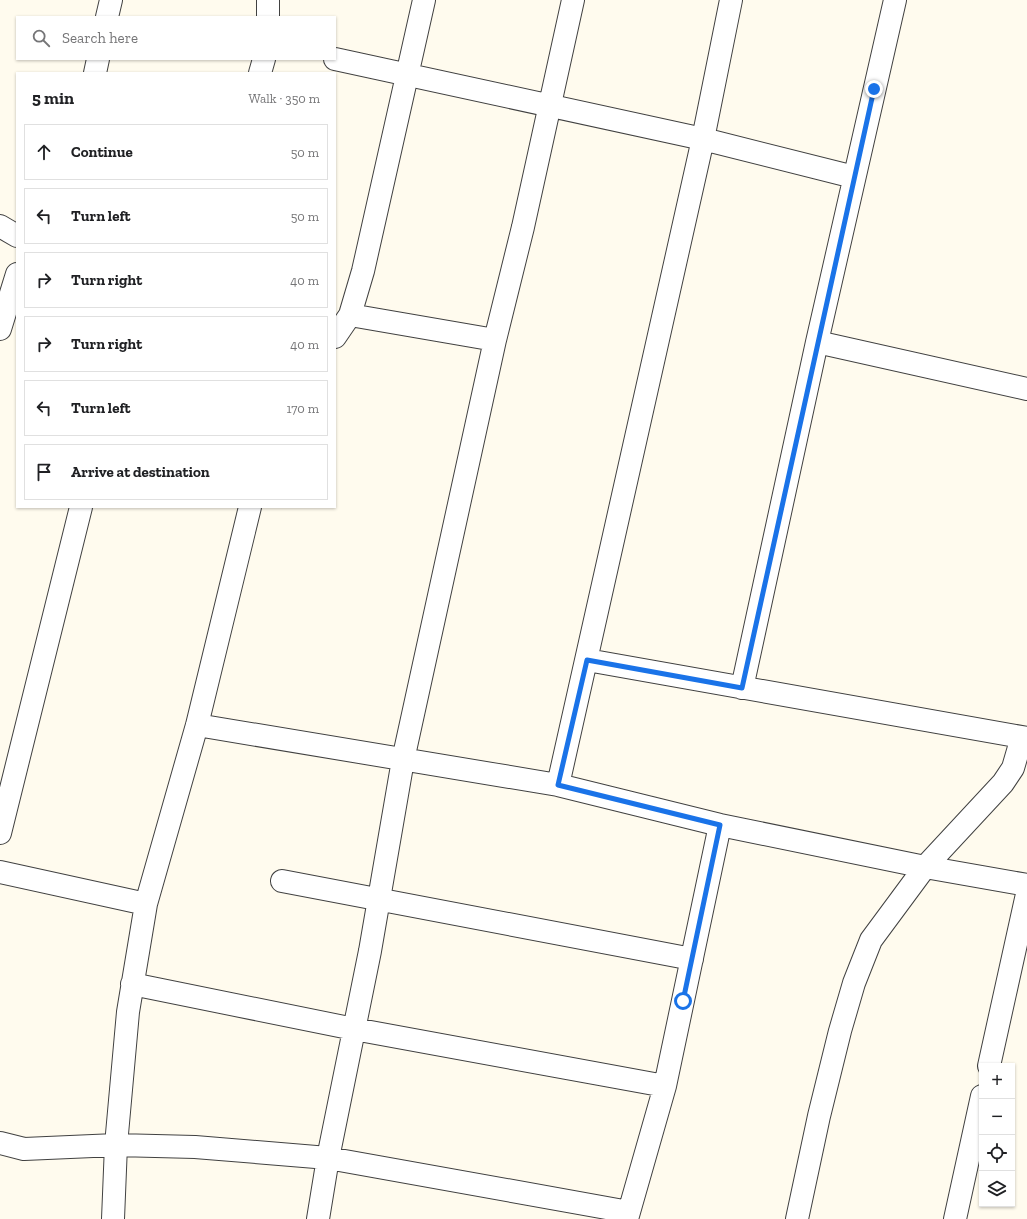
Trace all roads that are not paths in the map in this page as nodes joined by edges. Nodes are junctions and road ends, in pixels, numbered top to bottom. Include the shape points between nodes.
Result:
1 (111, 0) edge
2 (268, 0) edge
3 (424, 0) edge
4 (573, 0) edge
5 (730, 0) edge
6 (895, 0) edge
7 (108, 16) edge
8 (268, 16) edge
9 (336, 59) edge
10 (98, 60) edge
11 (264, 60) edge
12 (95, 72) edge
13 (260, 72) edge
14 (408, 74) junction
15 (550, 105) junction
16 (703, 139) junction
17 (854, 177) junction
18 (0, 226) edge
19 (16, 235) edge
20 (16, 277) edge
21 (350, 315) junction
22 (0, 330) edge
23 (336, 336) edge
24 (495, 340) junction
25 (817, 342) junction
26 (1027, 389) edge
27 (81, 508) edge
28 (250, 508) edge
29 (587, 660) junction
30 (742, 688) junction
31 (197, 725) junction
32 (1025, 738) edge
33 (403, 760) junction
34 (558, 785) junction
35 (720, 825) junction
36 (0, 833) edge
37 (925, 867) junction
38 (0, 872) edge
39 (282, 881) dead end
40 (1027, 885) edge
41 (1027, 894) edge
42 (378, 900) junction
43 (146, 904) junction
44 (692, 959) junction
45 (132, 984) junction
46 (354, 1028) junction
47 (990, 1063) edge
48 (665, 1086) junction
49 (981, 1099) edge
50 (0, 1143) edge
51 (116, 1145) junction
52 (328, 1158) junction
53 (628, 1215) edge
54 (113, 1219) edge
55 (318, 1219) edge
56 (797, 1219) edge
57 (955, 1219) edge

1 - 7 street
2 - 8 street
3 - 14 street
4 - 15 street
5 - 16 street
6 - 17 street
9 - 14 street
10 - 12 street
11 - 13 street
14 - 15 street
14 - 21 street via 363,271
15 - 16 street
15 - 24 street
16 - 17 street
16 - 29 street
17 - 25 street
18 - 19 street
20 - 22 street
21 - 23 street
21 - 24 street
24 - 33 street
25 - 26 street
25 - 30 street
27 - 36 street
28 - 31 street
29 - 30 street
29 - 34 street
30 - 32 street
31 - 33 street
31 - 43 street
32 - 37 street via 1004,783
33 - 34 street
33 - 42 street
34 - 35 street
35 - 37 street
35 - 44 street
37 - 40 street
37 - 56 street via 871,940 854,983 819,1116
38 - 43 street
39 - 42 street
41 - 47 street
42 - 44 street
42 - 46 street
43 - 45 street
44 - 48 street
45 - 46 street
45 - 51 street
46 - 48 street
46 - 52 street
48 - 53 street
49 - 57 street
50 - 51 street via 24,1149
51 - 52 street via 195,1147
51 - 54 street
52 - 53 street
52 - 55 street

